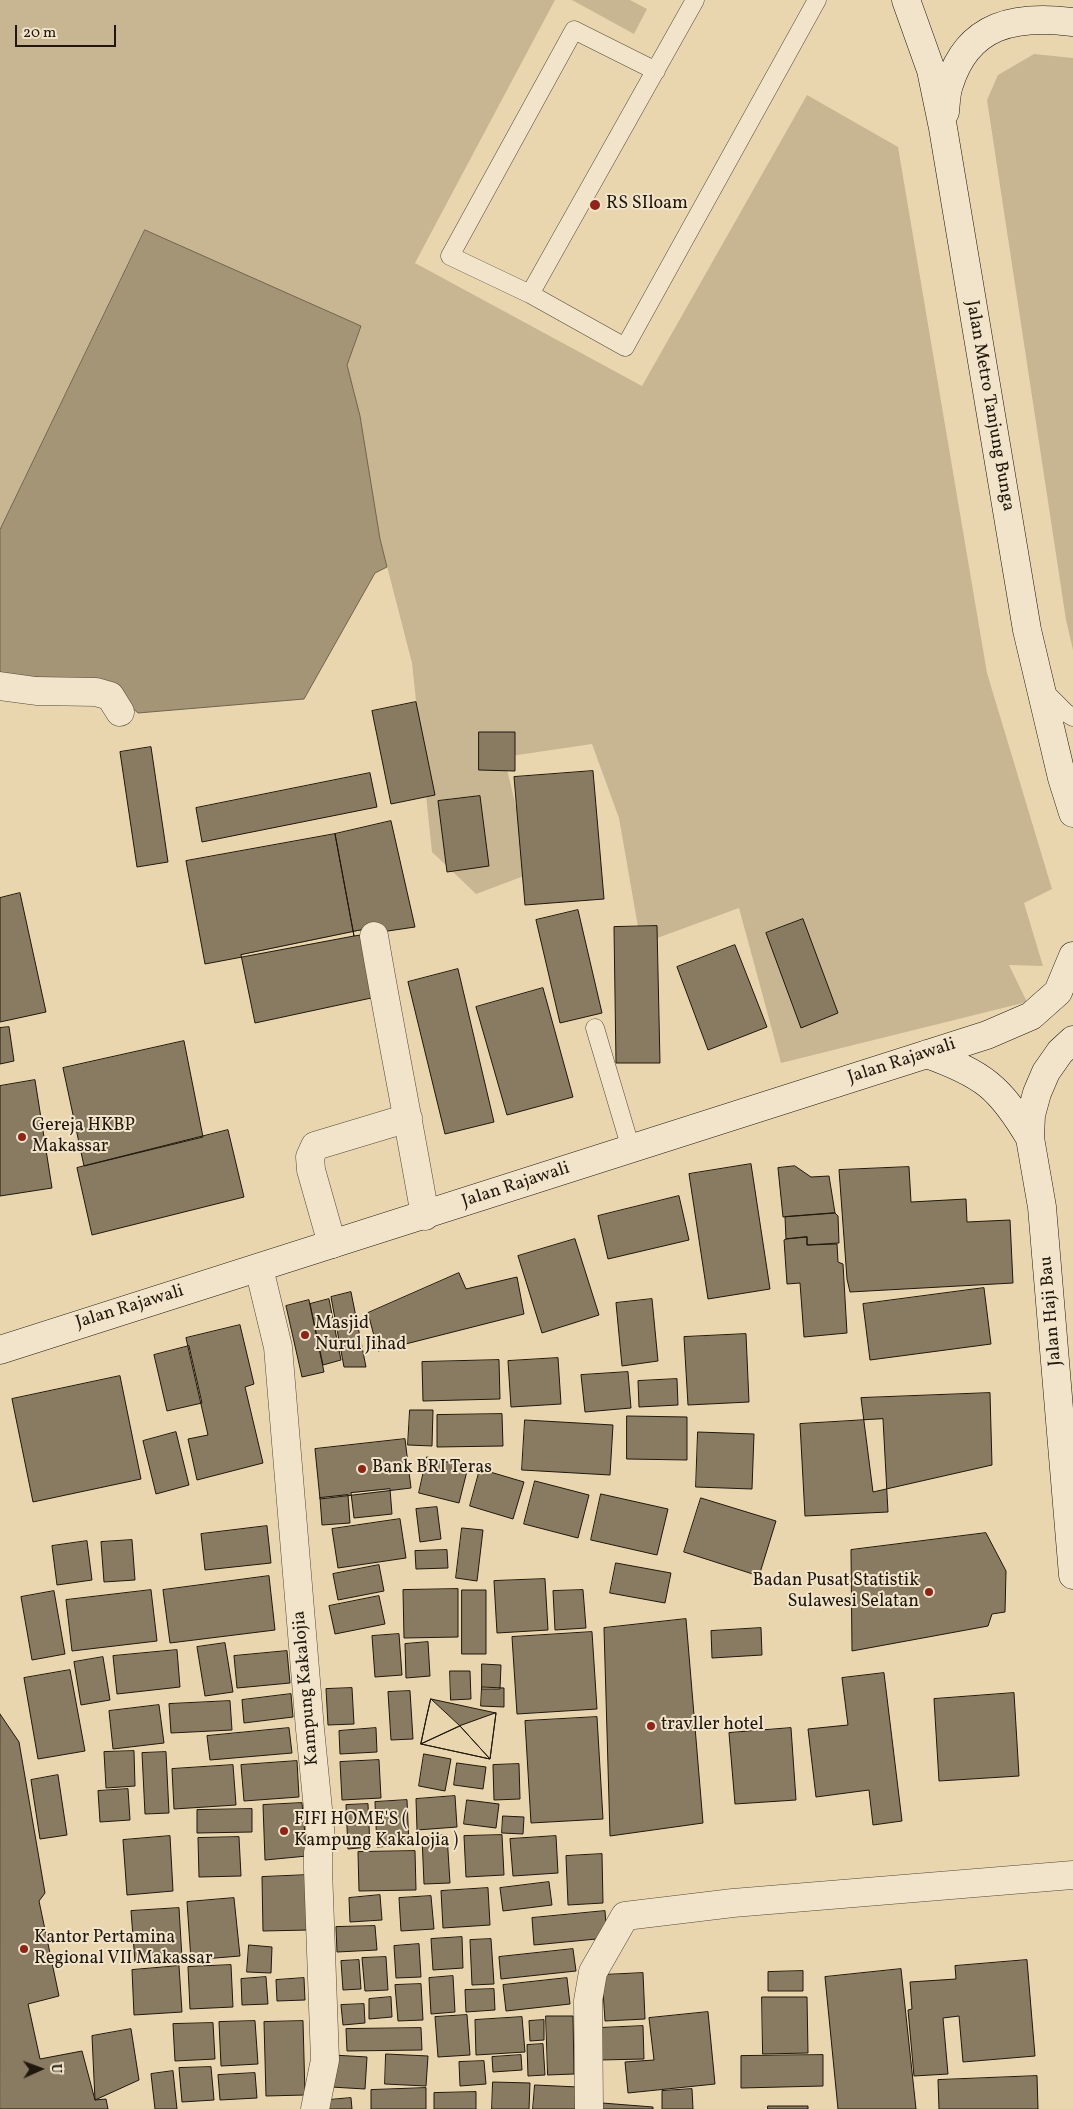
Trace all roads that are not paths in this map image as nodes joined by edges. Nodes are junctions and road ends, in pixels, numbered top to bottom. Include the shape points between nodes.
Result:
1 (695, 0) edge
2 (817, 0) edge
3 (906, 0) edge
4 (1073, 22) edge
5 (656, 71) junction
6 (943, 128) junction
7 (530, 294) junction
8 (0, 686) edge
9 (1040, 687) junction
10 (120, 712) dead end
11 (1073, 717) edge
12 (1073, 813) edge
13 (374, 936) dead end
14 (1073, 956) edge
15 (595, 1028) dead end
16 (1073, 1040) edge
17 (927, 1054) junction
18 (408, 1118) junction
19 (1030, 1138) junction
20 (631, 1149) junction
21 (425, 1216) junction
22 (332, 1244) junction
23 (259, 1268) junction
24 (4, 1342) edge
25 (1073, 1575) edge
26 (1073, 1875) edge
27 (315, 2109) edge
28 (589, 2109) edge

1 - 5 lane
2 - 7 lane via 625,347
3 - 6 main road, Jalan Metro Tanjung Bunga via 931,70
4 - 6 main road via 1044,18 1016,21 987,32 969,46 948,86
5 - 7 lane
5 - 7 lane via 574,30 450,256
6 - 9 main road, Jalan Metro Tanjung Bunga
8 - 10 main road via 36,691 96,692 110,696
9 - 11 lane
9 - 12 main road, Jalan Metro Tanjung Bunga
13 - 18 main road
14 - 17 main road, Jalan Rajawali via 1058,992 1031,1016 987,1035
15 - 20 lane
16 - 19 main road, Jalan Haji Bau via 1060,1052 1037,1093 1031,1115
17 - 19 main road, Jalan Haji Bau via 975,1074 997,1091 1013,1108
17 - 20 main road, Jalan Rajawali
18 - 21 main road
18 - 22 main road via 315,1146 310,1152 310,1170
19 - 25 main road, Jalan Haji Bau via 1043,1216
20 - 21 main road, Jalan Rajawali
21 - 22 main road, Jalan Rajawali
22 - 23 main road, Jalan Rajawali
23 - 24 main road, Jalan Rajawali
23 - 27 main road, Kampung Kakalojia via 278,1346 321,1840 318,1870 325,2060
26 - 28 main road via 624,1916 593,1972 588,2001

